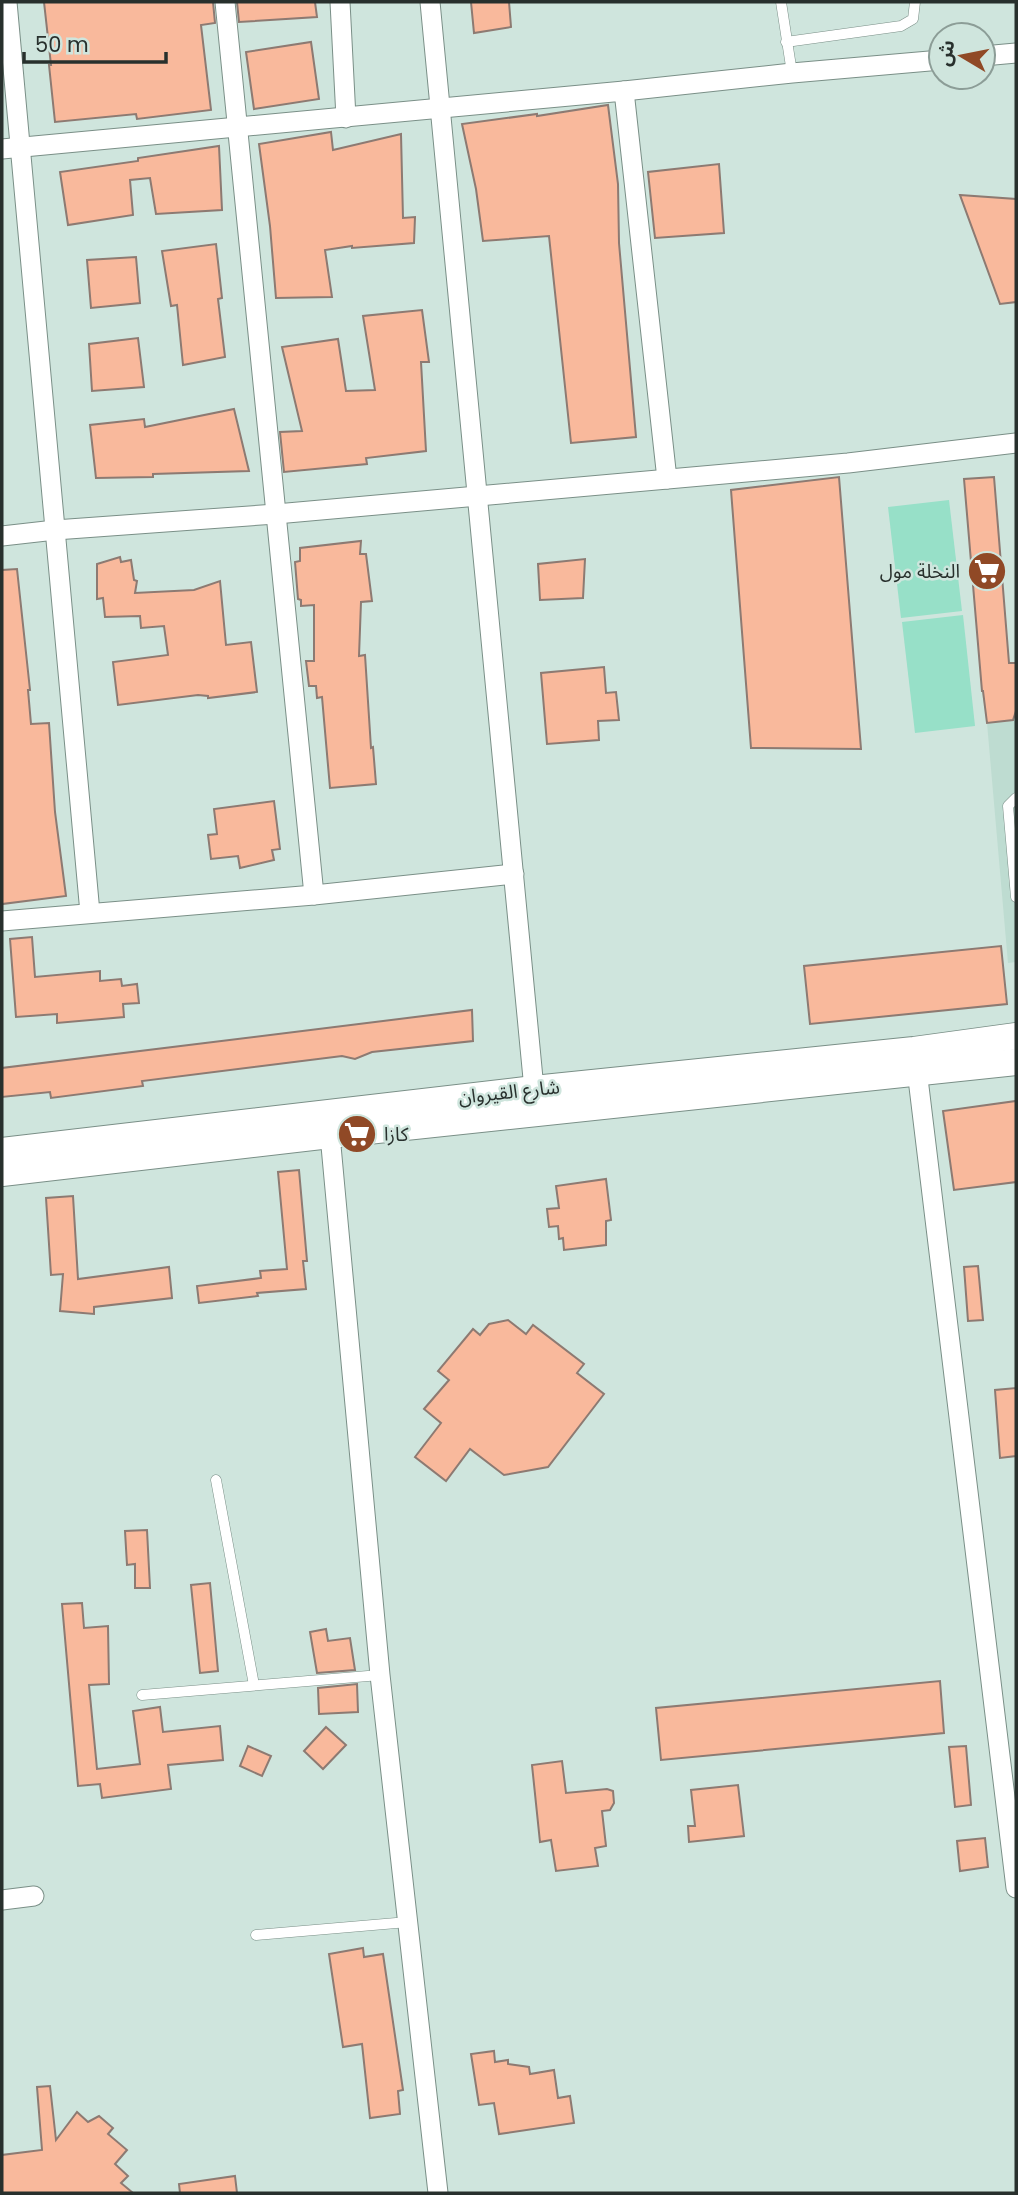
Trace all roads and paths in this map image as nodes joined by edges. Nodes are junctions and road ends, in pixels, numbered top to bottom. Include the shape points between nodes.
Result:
1 (7, 2) edge
2 (225, 2) edge
3 (340, 2) edge
4 (430, 2) edge
5 (781, 2) edge
6 (915, 2) edge
7 (786, 43) junction
8 (1016, 53) edge
9 (997, 55) edge
10 (927, 61) edge
11 (792, 73) junction
12 (624, 91) junction
13 (440, 108) junction
14 (346, 118) junction
15 (237, 128) junction
16 (22, 148) junction
17 (2, 149) edge
18 (1016, 443) edge
19 (1016, 454) edge
20 (667, 479) junction
21 (477, 496) junction
22 (276, 514) junction
23 (55, 530) junction
24 (2, 536) edge
25 (1016, 798) edge
26 (514, 874) junction
27 (314, 895) junction
28 (1016, 897) edge
29 (90, 913) junction
30 (2, 922) edge
31 (1016, 1036) edge
32 (916, 1061) junction
33 (1016, 1062) edge
34 (534, 1089) junction
35 (330, 1135) junction
36 (2, 1151) edge
37 (2, 1173) edge
38 (216, 1480) dead end
39 (380, 1675) junction
40 (254, 1685) junction
41 (142, 1695) dead end
42 (1016, 1888) edge
43 (34, 1896) dead end
44 (2, 1900) edge
45 (408, 1922) junction
46 (256, 1935) dead end
47 (438, 2193) edge

1 - 16 street
2 - 15 street
3 - 14 street
4 - 13 street
5 - 7 lane
6 - 7 lane via 913,19 901,26
7 - 11 lane
8 - 9 street
10 - 11 street
11 - 12 street
12 - 13 street
12 - 20 street
13 - 14 street
13 - 21 street
14 - 15 street
15 - 16 street
15 - 22 street
16 - 17 street
16 - 23 street
18 - 19 lane
18 - 20 street
20 - 21 street
21 - 22 street
21 - 26 street
22 - 23 street
22 - 27 street
23 - 24 street
23 - 29 street
25 - 28 lane via 1009,806
26 - 27 street
26 - 34 street
27 - 29 street
29 - 30 street
31 - 32 main road, شارع القيروان
32 - 33 main road, شارع القيروان
32 - 34 main road, شارع القيروان
32 - 35 main road, شارع القيروان
32 - 42 street
34 - 36 main road, شارع القيروان
35 - 37 main road, شارع القيروان
35 - 39 street
38 - 40 lane
39 - 40 lane
39 - 45 street
40 - 41 lane
43 - 44 street
45 - 46 lane
45 - 47 street

